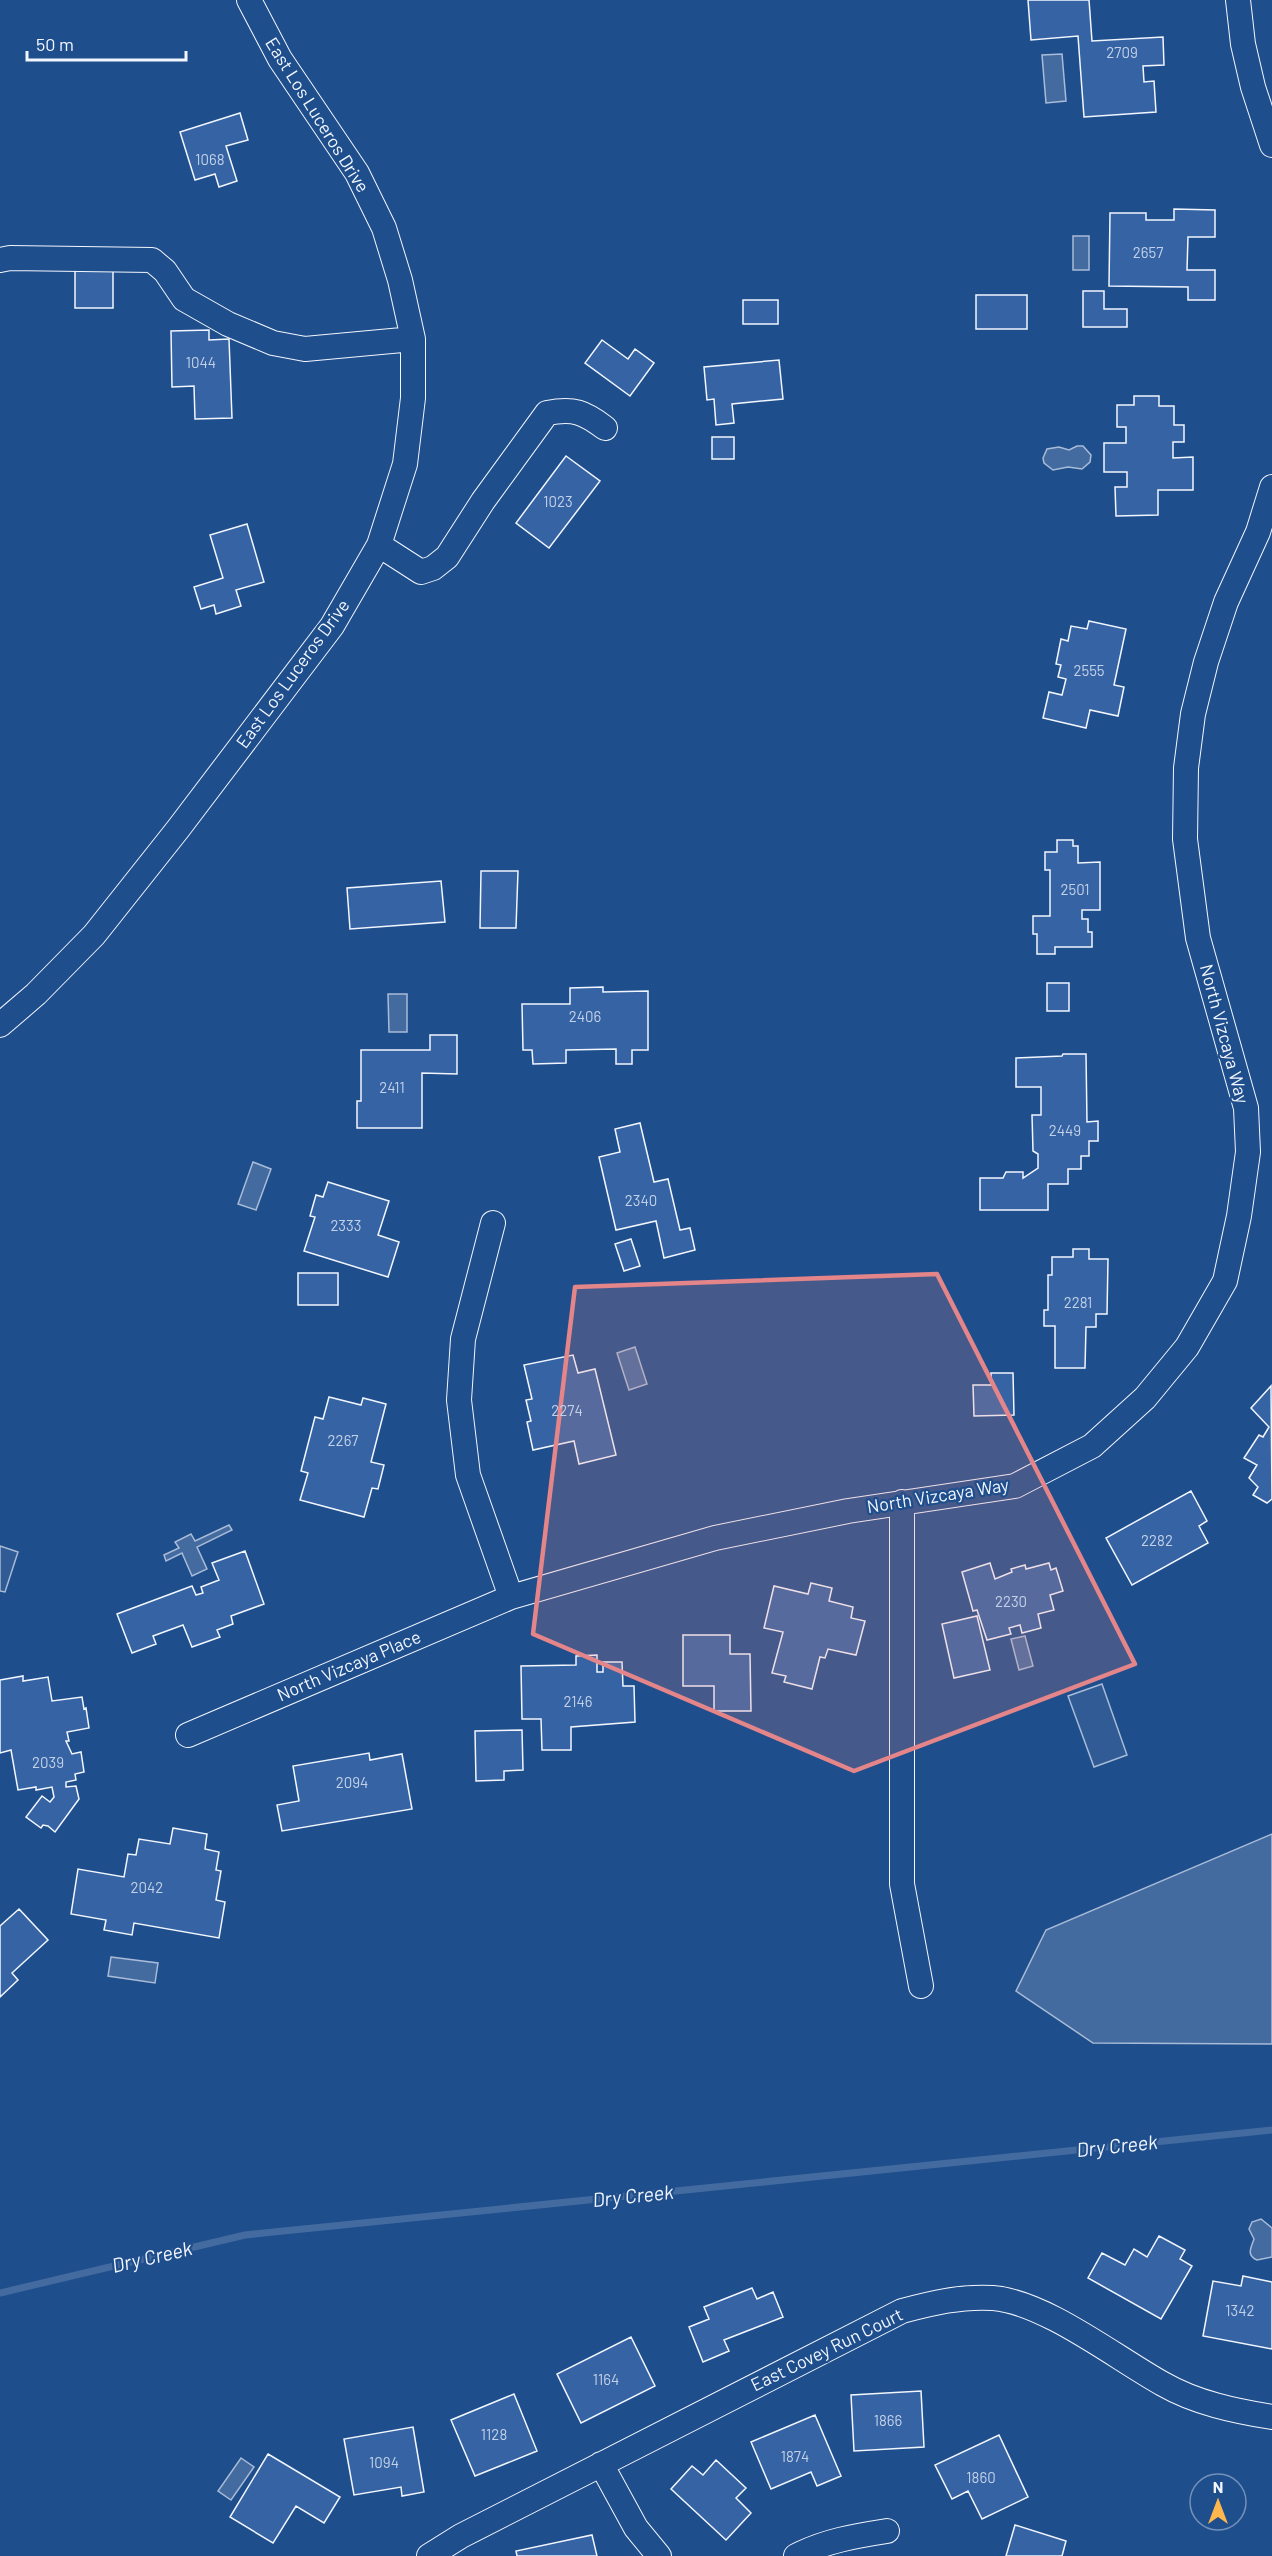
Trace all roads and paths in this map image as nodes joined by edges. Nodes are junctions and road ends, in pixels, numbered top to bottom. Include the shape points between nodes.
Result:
1 (249, 0) edge
2 (1238, 0) edge
3 (1272, 146) edge
4 (0, 260) edge
5 (413, 339) junction
6 (605, 428) dead end
7 (1272, 487) edge
8 (379, 545) junction
9 (0, 1025) edge
10 (493, 1223) dead end
11 (902, 1502) junction
12 (511, 1597) junction
13 (188, 1735) dead end
14 (921, 1986) dead end
15 (1272, 2417) edge
16 (601, 2464) junction
17 (887, 2531) dead end
18 (429, 2556) edge
19 (659, 2556) edge
20 (796, 2556) edge

1 - 5 street, East Los Luceros Drive via 280,59 357,173 384,228
2 - 3 street via 1250,76
4 - 5 street via 152,260 165,271 184,299 273,343 305,349
5 - 8 street, East Los Luceros Drive via 413,398 405,464
6 - 8 street via 570,409 547,413 447,557 434,568 421,572
7 - 11 street, North Vizcaya Way via 1206,662 1193,714 1186,768 1185,839 1198,938 1246,1108 1248,1152 1225,1281 1187,1347 1145,1398 1092,1446 1015,1486
8 - 9 street, East Los Luceros Drive via 332,626 178,829 94,935
10 - 12 street via 463,1340 459,1400 468,1474
11 - 12 street, North Vizcaya Way via 715,1538
11 - 14 street via 902,1884
12 - 13 street, North Vizcaya Place
15 - 16 street, East Covey Run Court via 1228,2410 1166,2386 1027,2305 994,2298 948,2300 902,2311
16 - 18 street, East Covey Run Court
16 - 19 street via 636,2528
17 - 20 street via 818,2545

